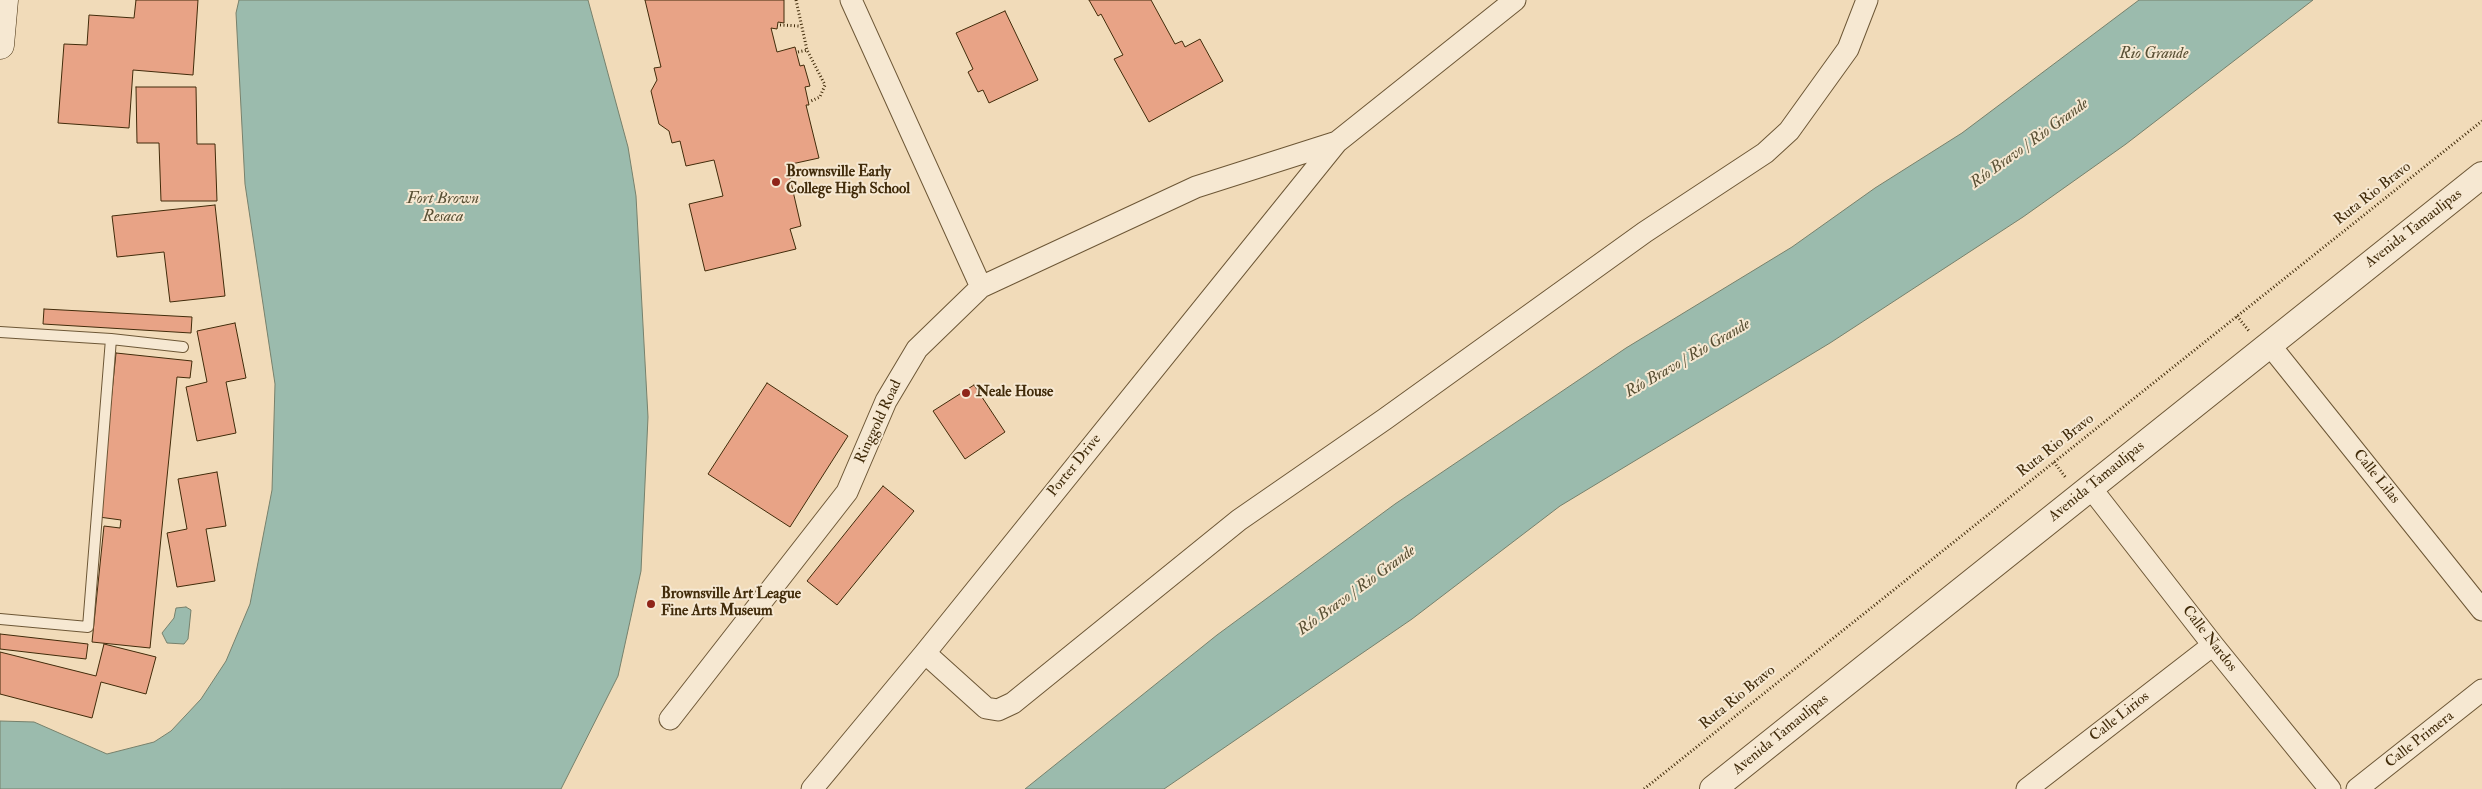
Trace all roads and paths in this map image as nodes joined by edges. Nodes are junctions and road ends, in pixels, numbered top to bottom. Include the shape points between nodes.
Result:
1 (4, 0) edge
2 (796, 0) edge
3 (851, 0) edge
4 (1515, 0) edge
5 (1867, 0) edge
6 (780, 25) dead end
7 (800, 26) junction
8 (0, 45) edge
9 (806, 50) junction
10 (798, 52) dead end
11 (811, 101) dead end
12 (2482, 121) edge
13 (1337, 142) junction
14 (2482, 175) edge
15 (981, 286) junction
16 (0, 332) edge
17 (111, 339) junction
18 (2269, 344) junction
19 (183, 347) dead end
20 (2090, 487) junction
21 (2482, 610) edge
22 (0, 619) edge
23 (2213, 645) junction
24 (925, 653) junction
25 (2482, 690) edge
26 (670, 720) dead end
27 (812, 789) edge
28 (1644, 789) edge
29 (1713, 789) edge
30 (2026, 789) edge
31 (2330, 789) edge
32 (2357, 789) edge

1 - 8 main road
2 - 7 path
3 - 15 street
4 - 13 street
5 - 24 street via 1848,49 1789,131 1765,153 1646,232 1385,420 1239,520 1014,702 998,710 986,708
6 - 7 path
7 - 9 path
9 - 10 path
9 - 11 path via 825,85 820,97
12 - 28 path, Ruta Rio Bravo
13 - 15 street via 1196,188
13 - 24 street, Porter Drive
14 - 18 street, Avenida Tamaulipas
15 - 26 street, Ringgold Road via 917,349 886,401 847,492
16 - 17 lane
17 - 19 lane
17 - 22 lane via 88,627
18 - 20 street, Avenida Tamaulipas
18 - 21 street, Calle Lilas
20 - 23 street, Calle Nardos
20 - 29 street, Avenida Tamaulipas
23 - 30 street, Calle Lirios
23 - 31 street, Calle Nardos
24 - 27 street, Porter Drive
25 - 32 street, Calle Primera

